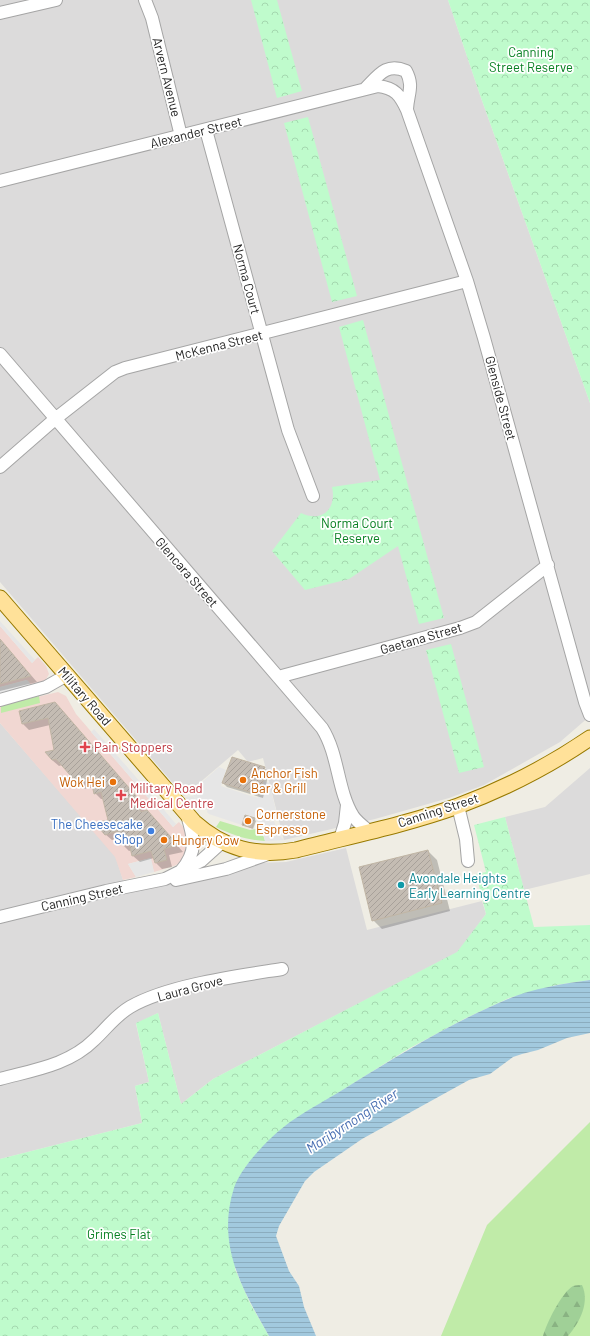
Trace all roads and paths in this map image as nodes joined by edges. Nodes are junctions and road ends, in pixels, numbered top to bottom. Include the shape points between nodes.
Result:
1 (56, 0) edge
2 (145, 0) edge
3 (150, 0) edge
4 (0, 14) edge
5 (152, 18) junction
6 (392, 89) joint
7 (365, 90) junction
8 (407, 110) junction
9 (206, 130) junction
10 (181, 136) junction
11 (0, 181) edge
12 (467, 281) junction
13 (262, 334) junction
14 (0, 354) edge
15 (56, 419) junction
16 (0, 467) edge
17 (313, 496) dead end
18 (548, 565) junction
19 (0, 598) edge
20 (67, 675) junction
21 (278, 676) junction
22 (0, 700) edge
23 (590, 715) edge
24 (590, 738) edge
25 (347, 805) junction
26 (458, 806) junction
27 (187, 815) junction
28 (369, 832) junction
29 (340, 839) junction
30 (222, 842) junction
31 (275, 853) junction
32 (468, 861) dead end
33 (179, 873) junction
34 (165, 879) junction
35 (0, 917) edge
36 (282, 969) dead end
37 (0, 1079) edge

1 - 4 street
2 - 5 street, Arvern Avenue
3 - 5 street, Arvern Avenue
5 - 10 street, Arvern Avenue
6 - 7 street, Alexander Street via 378,86
6 - 8 street, Glenside Street via 400,95
7 - 8 street via 383,71 391,67 406,71 412,87
7 - 9 street, Alexander Street
8 - 12 street, Glenside Street
9 - 10 street, Alexander Street
9 - 13 street, Norma Court
10 - 11 street, Alexander Street
12 - 13 street, McKenna Street
12 - 18 street, Glenside Street
13 - 15 street, McKenna Street via 115,372
13 - 17 street, Norma Court via 288,430
14 - 15 street, Glencara Street
15 - 16 street, McKenna Street
15 - 21 street, Glencara Street
18 - 21 street, Gaetana Street via 476,622
18 - 23 street, Glenside Street
19 - 20 main road, Military Road
20 - 22 street via 46,688
20 - 27 main road, Military Road
21 - 25 street, Glencara Street via 322,728 328,739 335,756
24 - 26 main road, Canning Street via 527,776
25 - 28 street, Glencara Street via 354,818
25 - 29 street, Glencara Street via 346,823
26 - 28 main road, Canning Street
26 - 32 street
27 - 30 main road, Military Road via 207,834
27 - 33 street via 194,846 191,856
28 - 29 main road, Canning Street
29 - 31 main road, Canning Street
30 - 31 main road, Canning Street via 251,851
30 - 33 street, Canning Street via 201,861
31 - 34 street, Canning Street via 226,869 177,880
33 - 34 street, Canning Street
34 - 35 street, Canning Street
36 - 37 street, Laura Grove via 235,976 169,992 130,1007 77,1053 57,1064

